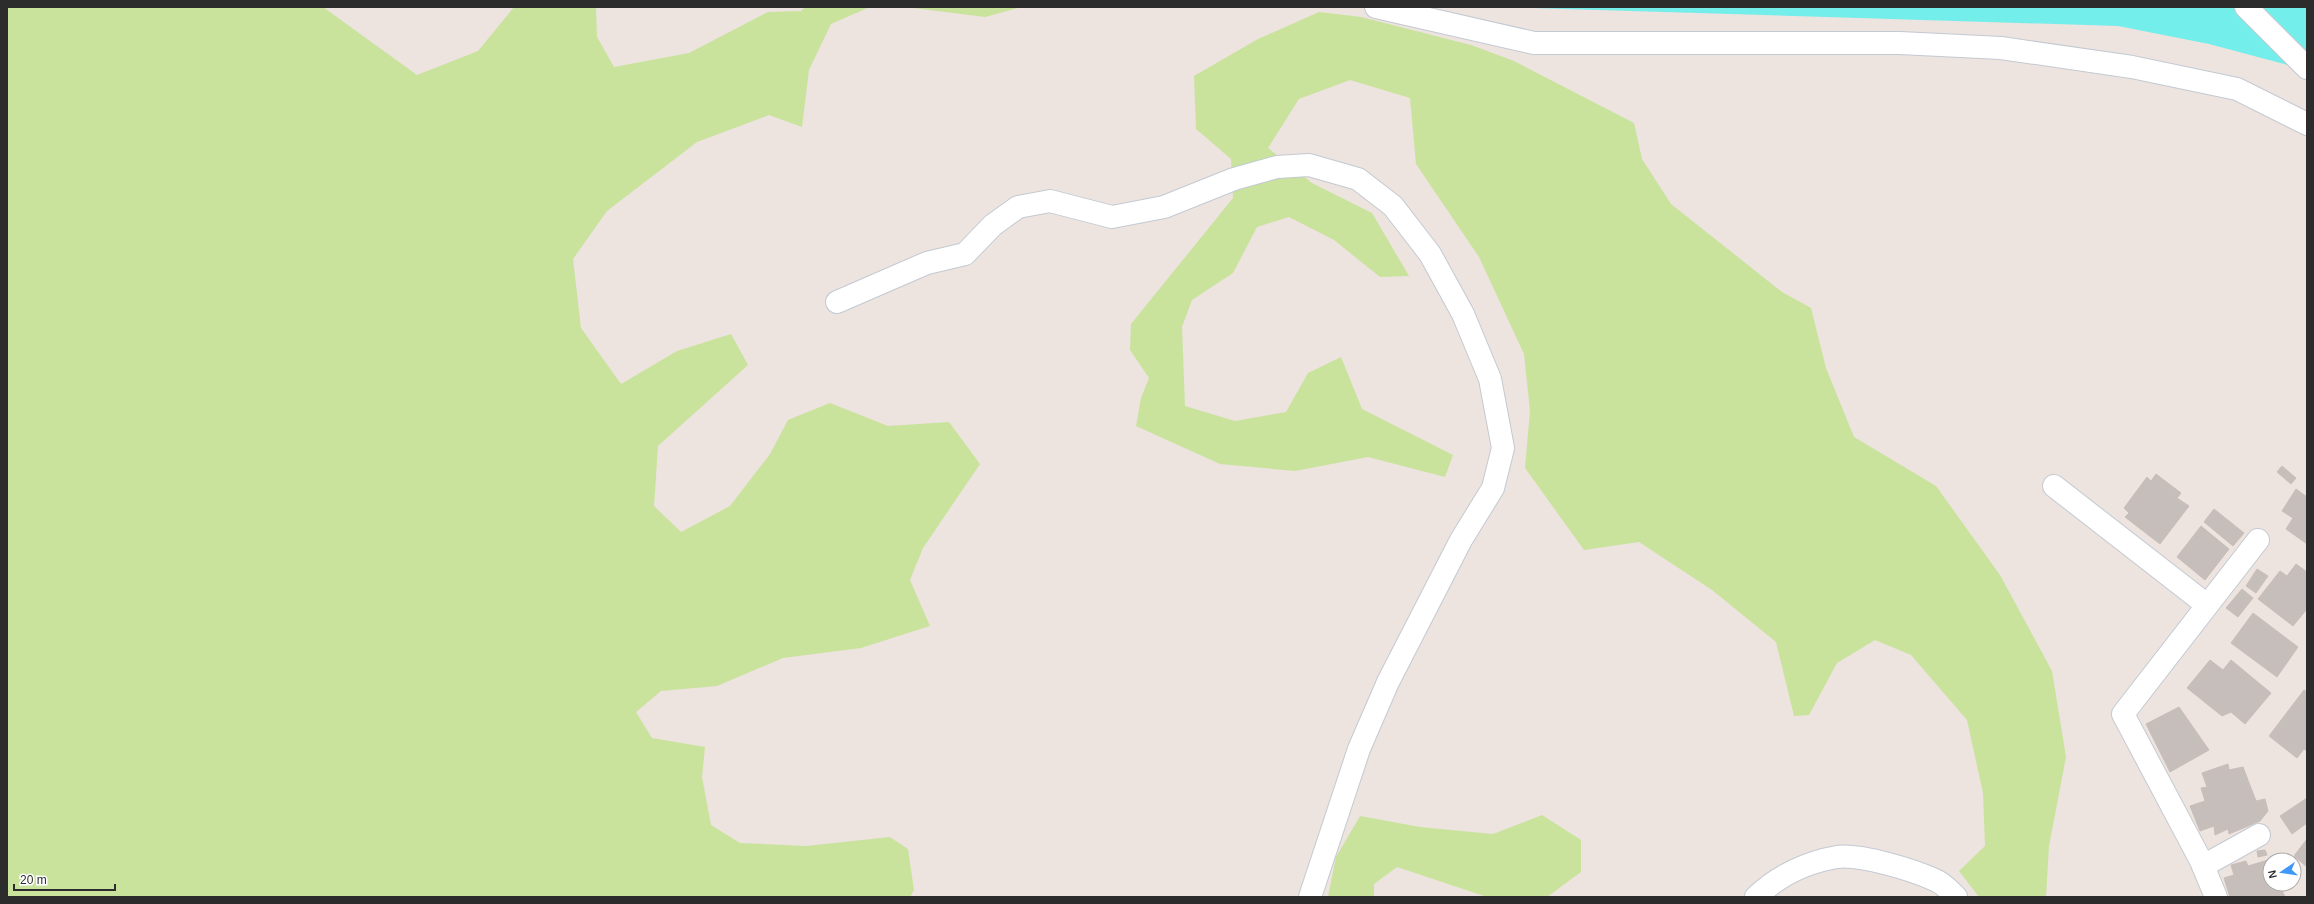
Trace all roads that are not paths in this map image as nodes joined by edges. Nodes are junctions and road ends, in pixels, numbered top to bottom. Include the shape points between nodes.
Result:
1 (1376, 7) edge
2 (2246, 7) edge
3 (2307, 68) edge
4 (2307, 124) edge
5 (837, 302) dead end
6 (2054, 486) dead end
7 (2258, 540) dead end
8 (2207, 605) junction
9 (2259, 835) dead end
10 (2203, 866) junction
11 (1310, 897) edge
12 (1756, 897) edge
13 (1956, 897) edge
14 (2216, 897) edge

1 - 4 street via 1534,43 1892,43 2001,48 2132,67 2237,90
2 - 3 street
5 - 11 street via 927,263 965,254 993,225 1018,207 1050,201 1112,217 1164,207 1234,179 1277,167 1309,165 1358,179 1392,206 1430,254 1463,314 1490,379 1503,448 1493,488 1461,540 1388,682 1359,749
6 - 8 street
7 - 8 street
8 - 10 street via 2123,714
9 - 10 street
10 - 14 street
12 - 13 street via 1800,867 1838,857 1870,860 1910,870 1937,880

